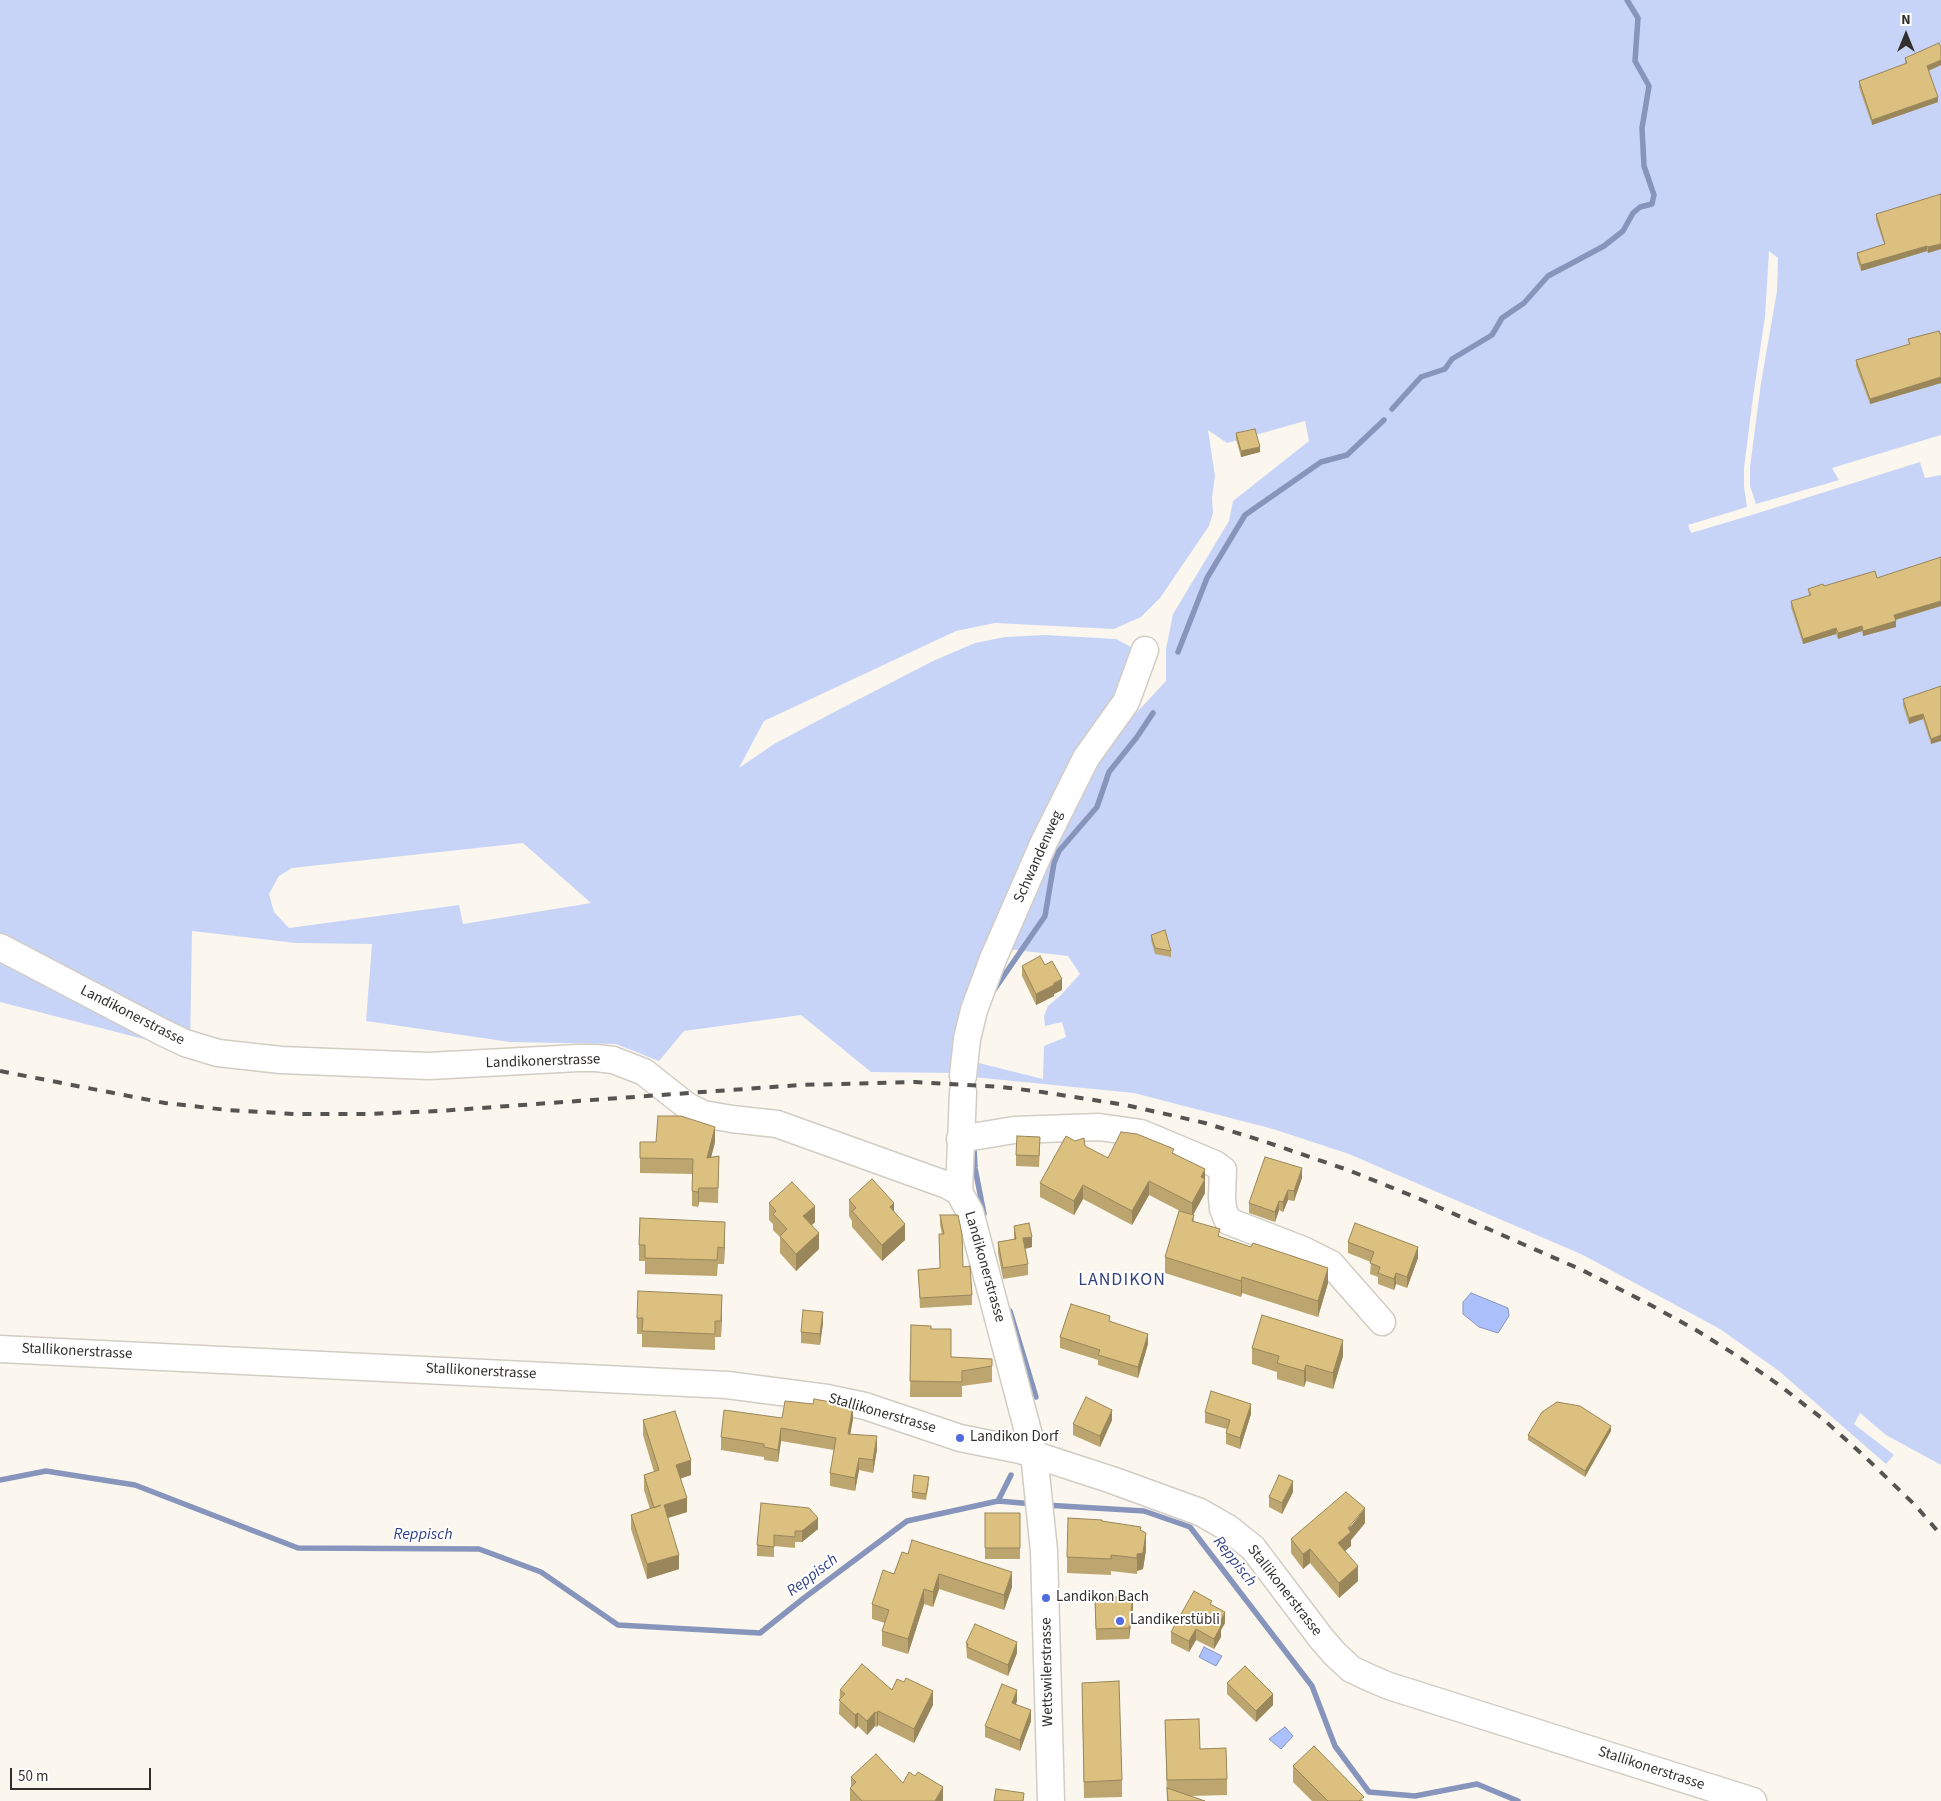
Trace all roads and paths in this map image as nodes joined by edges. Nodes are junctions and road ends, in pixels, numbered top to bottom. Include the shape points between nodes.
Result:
1 (1145, 650) dead end
2 (0, 947) edge
3 (960, 1139) junction
4 (959, 1192) junction
5 (1382, 1322) dead end
6 (0, 1349) edge
7 (1034, 1454) junction
8 (1051, 1801) edge
9 (1753, 1801) edge

1 - 3 street, Schwandenweg via 1126,702 1086,758 1044,842 974,1010 967,1039
2 - 4 street, Landikonerstrasse via 162,1032 218,1053 280,1060 428,1066 578,1058 613,1060 644,1072 687,1106 703,1114 777,1124
3 - 4 street, Schwandenweg
3 - 5 street via 1014,1130 1098,1127 1141,1132 1223,1170 1223,1209 1228,1221 1331,1264
4 - 7 street, Landikonerstrasse via 970,1212
6 - 7 street, Stallikonerstrasse via 771,1389 865,1406 960,1438
7 - 8 street, Wettswilerstrasse via 1042,1518 1046,1598
7 - 9 street, Stallikonerstrasse via 1200,1512 1228,1528 1253,1548 1334,1653 1351,1668 1370,1678

